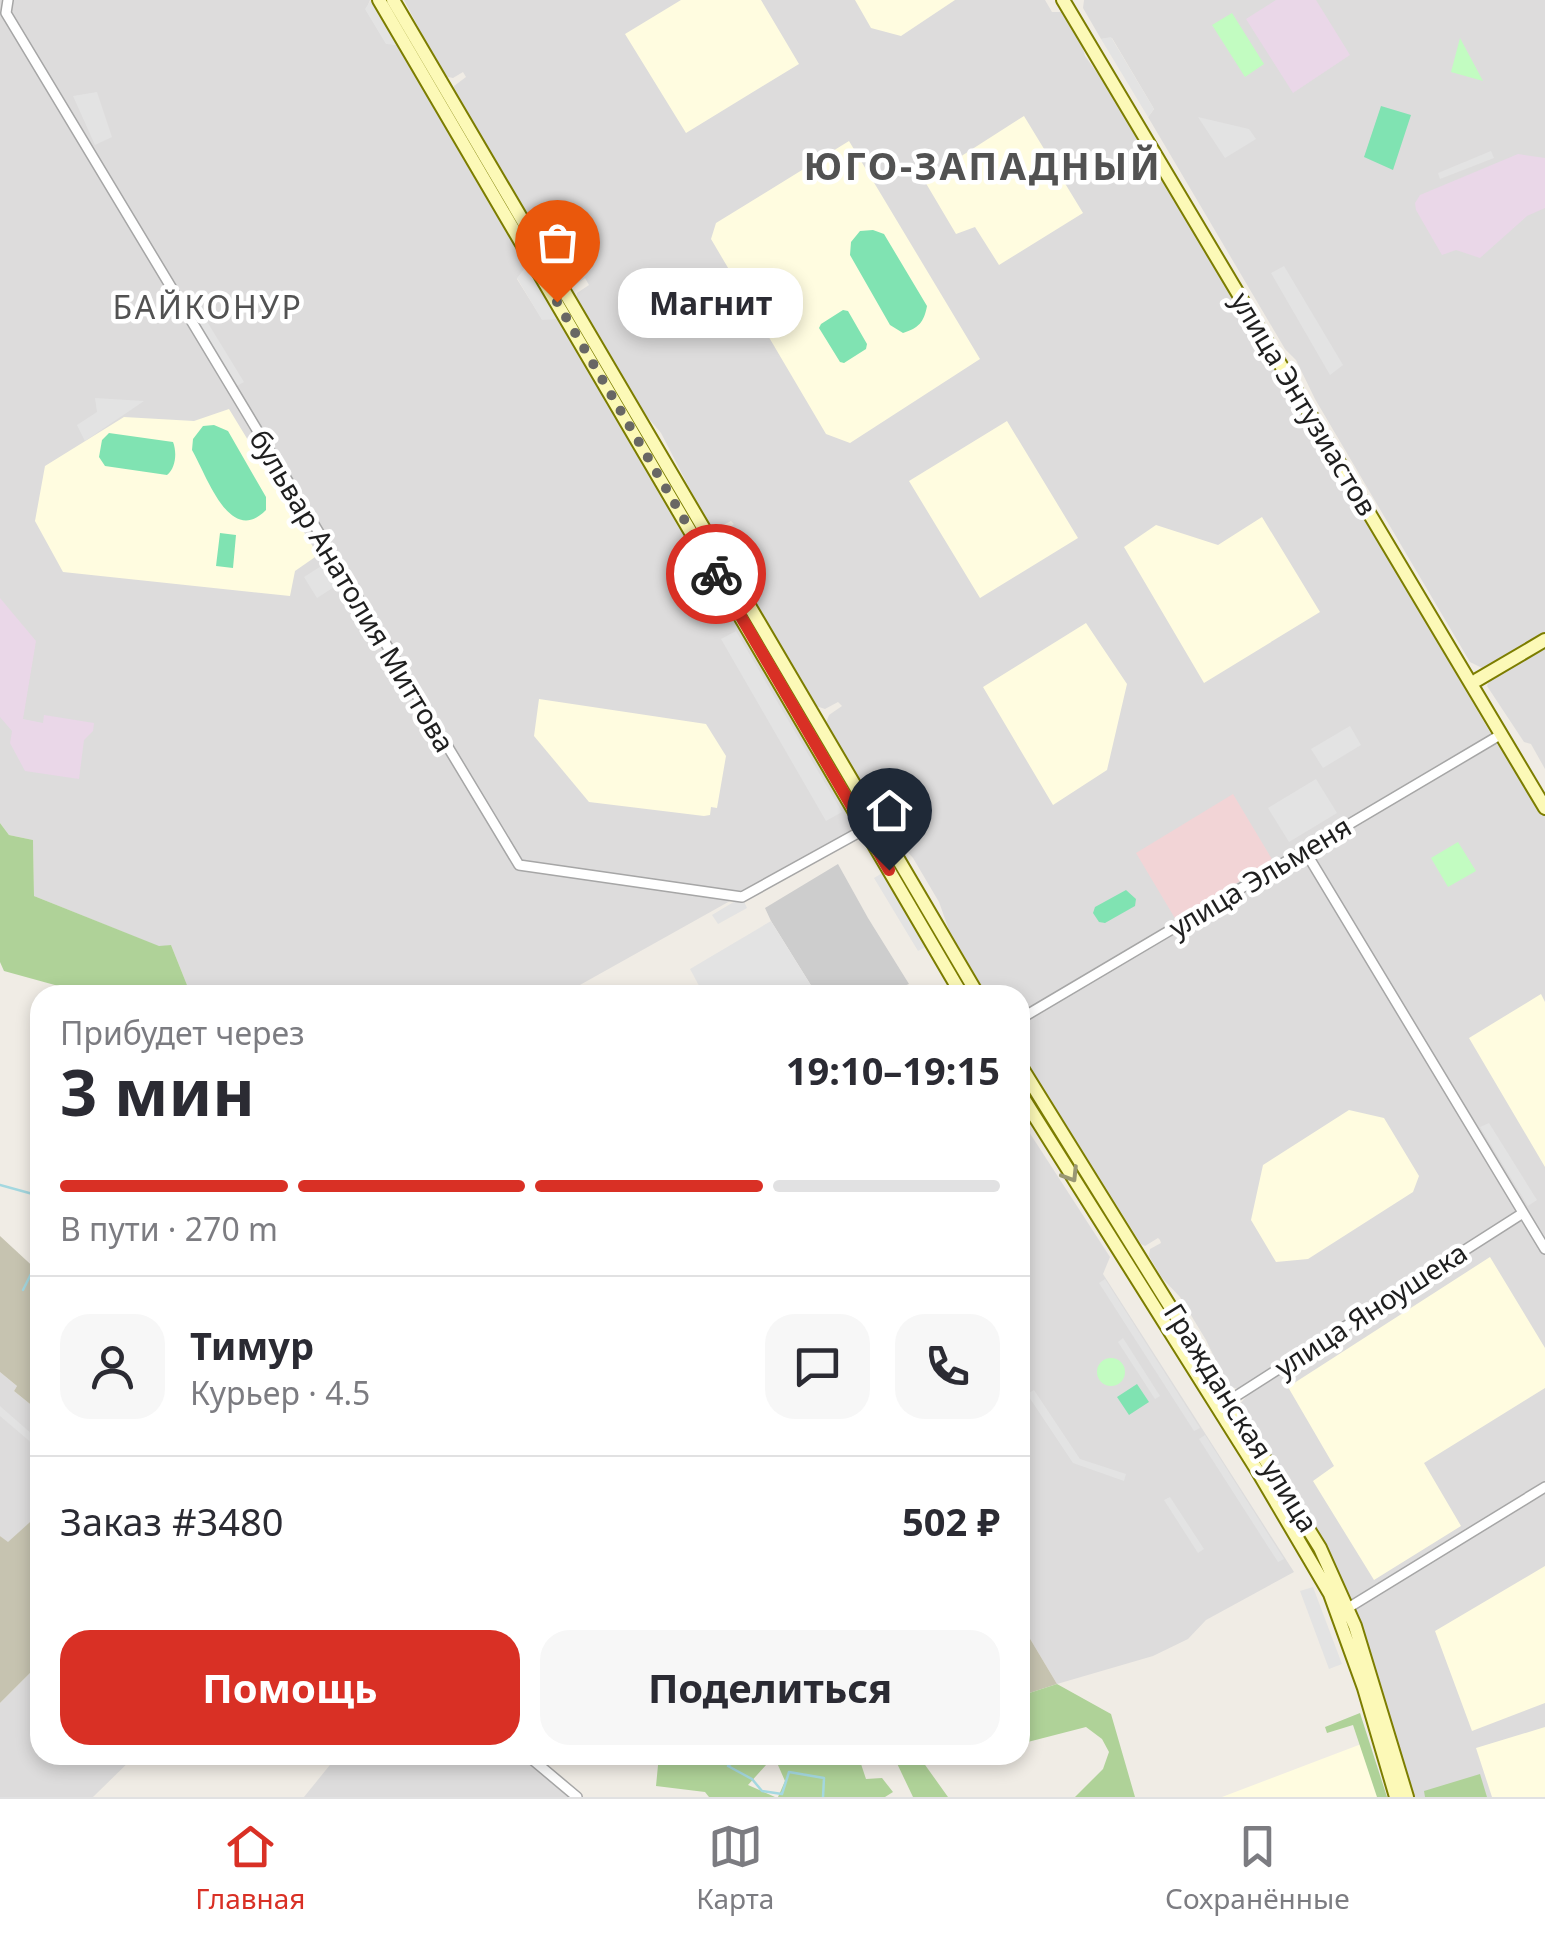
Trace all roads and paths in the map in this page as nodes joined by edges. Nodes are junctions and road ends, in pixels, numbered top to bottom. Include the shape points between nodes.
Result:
1 (8, 0) edge
2 (380, 0) edge
3 (392, 0) edge
4 (1063, 0) edge
5 (1072, 0) edge
6 (439, 92) junction
7 (1175, 180) junction
8 (704, 542) junction
9 (1416, 586) junction
10 (1545, 640) edge
11 (1476, 680) junction
12 (1500, 735) junction
13 (1545, 793) edge
14 (1545, 808) edge
15 (865, 829) junction
16 (1304, 851) junction
17 (956, 985) edge
18 (972, 985) edge
19 (1030, 1013) edge
20 (1030, 1083) edge
21 (1030, 1108) edge
22 (1523, 1213) junction
23 (1545, 1249) edge
24 (1224, 1404) junction
25 (1545, 1487) edge
26 (1343, 1610) junction
27 (539, 1765) edge
28 (577, 1797) edge
29 (1396, 1797) edge
30 (1406, 1797) edge

1 - 15 street, бульвар Анатолия Миттова via 6,13 519,865 742,897
2 - 6 main road
3 - 6 main road
4 - 7 main road, улица Энтузиастов
5 - 7 main road, улица Энтузиастов
6 - 8 main road
7 - 9 main road, улица Энтузиастов
8 - 15 main road
8 - 18 main road
9 - 11 main road, улица Энтузиастов
9 - 12 main road, улица Энтузиастов
10 - 11 main road
11 - 13 main road, улица Энтузиастов
12 - 14 main road, улица Энтузиастов
12 - 16 street, улица Эльменя
15 - 17 main road
16 - 19 street, улица Эльменя
16 - 22 street
20 - 24 main road, Гражданская улица
21 -> 24 main road, Гражданская улица
22 - 23 street
22 - 24 street, улица Яноушека
24 - 26 main road, Гражданская улица
25 - 26 street
26 - 29 main road, Гражданская улица
26 - 30 main road, Гражданская улица
27 - 28 street

